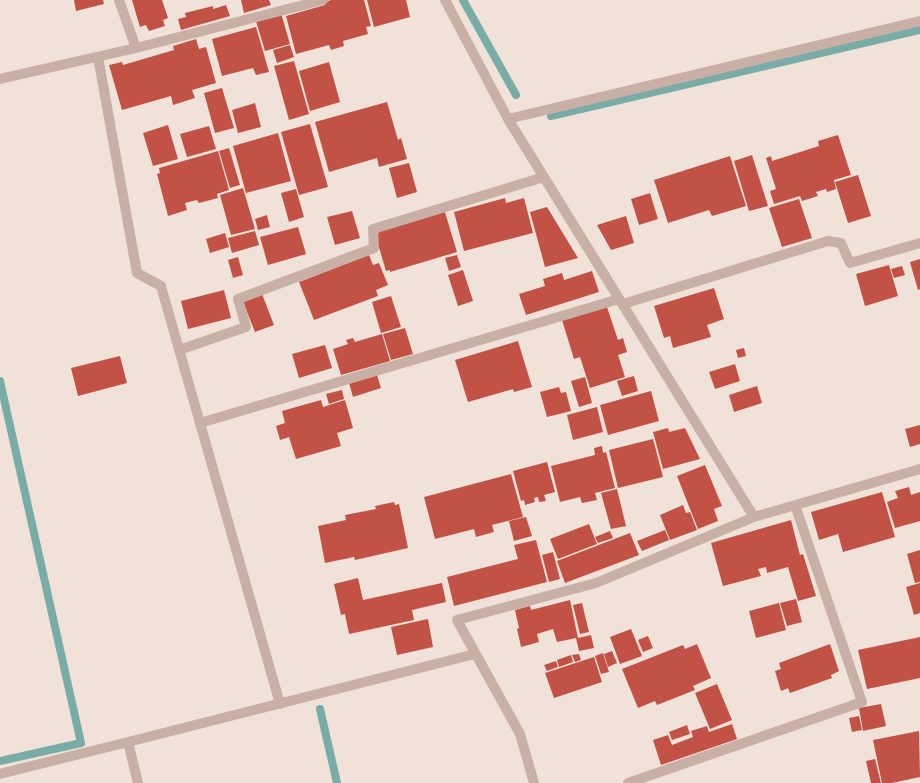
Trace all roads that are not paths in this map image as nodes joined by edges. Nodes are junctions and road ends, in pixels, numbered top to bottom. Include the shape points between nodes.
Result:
1 (119, 0) edge
2 (323, 0) edge
3 (446, 0) edge
4 (920, 21) edge
5 (136, 48) junction
6 (98, 57) junction
7 (0, 79) edge
8 (508, 120) junction
9 (544, 177) junction
10 (920, 243) edge
11 (621, 301) junction
12 (179, 350) junction
13 (200, 423) junction
14 (920, 469) edge
15 (795, 505) junction
16 (754, 517) junction
17 (475, 654) junction
18 (280, 704) junction
19 (128, 742) junction
20 (0, 774) edge
21 (138, 783) edge
22 (534, 783) edge
23 (628, 783) edge

1 - 5 street
2 - 5 street
3 - 8 street
4 - 8 street
5 - 6 street
6 - 7 street
6 - 12 street via 137,273 160,286
8 - 9 street
9 - 11 street
9 - 12 street via 373,229 374,248 238,299 246,327
10 - 11 street via 850,263 841,243 828,241
11 - 13 street
11 - 16 street
12 - 13 street
13 - 18 street
14 - 15 street
15 - 16 street
15 - 23 street via 862,702
16 - 17 street via 596,583 457,620
17 - 18 street
17 - 22 street via 520,734
18 - 19 street
19 - 20 street
19 - 21 street

